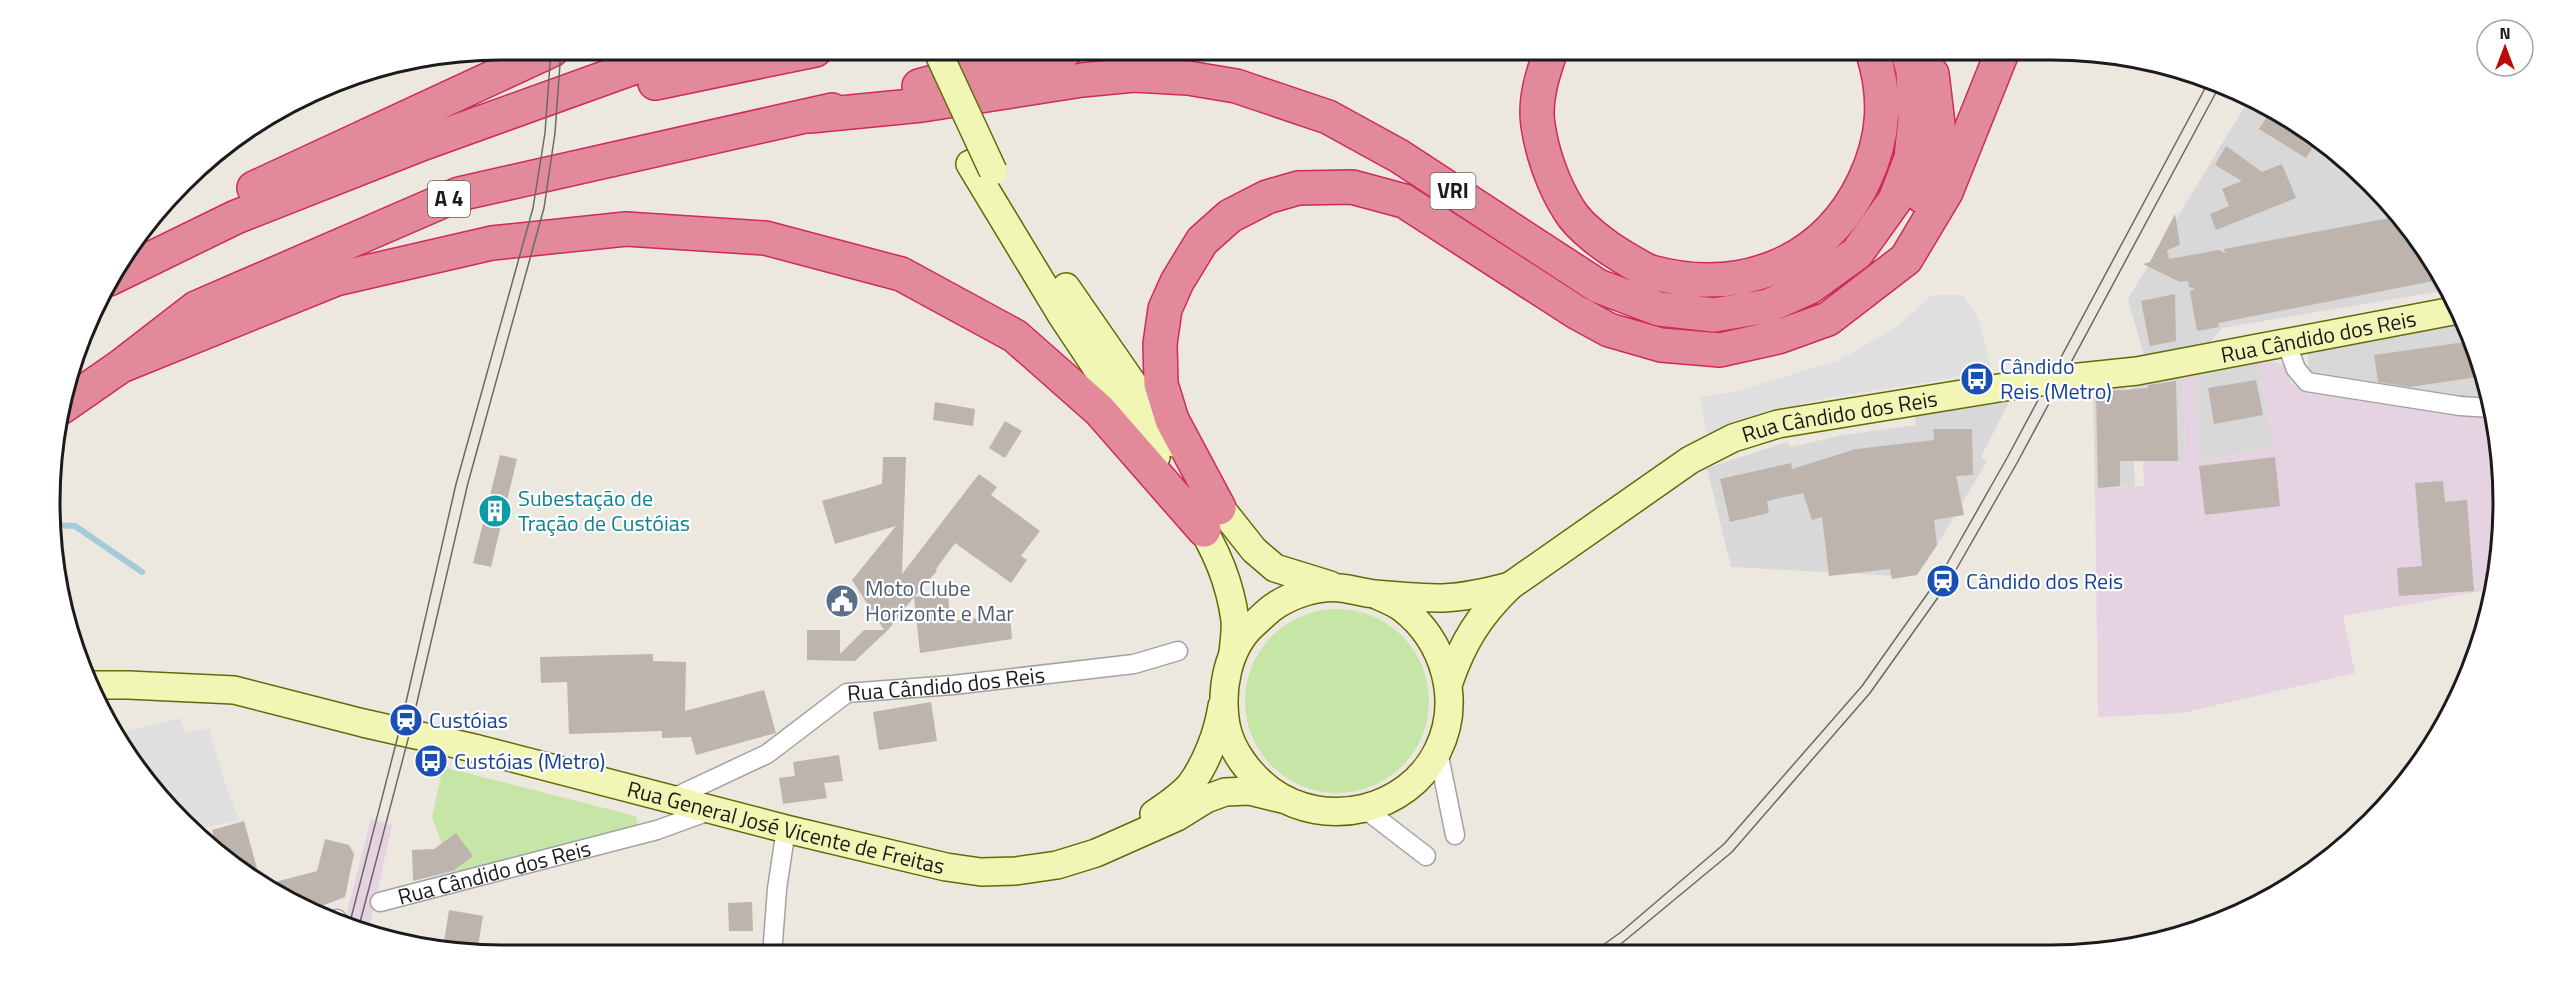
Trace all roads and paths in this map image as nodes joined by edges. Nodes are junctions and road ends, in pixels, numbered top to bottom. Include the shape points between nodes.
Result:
1 (531, 60) edge
2 (662, 60) edge
3 (767, 60) edge
4 (925, 60) edge
5 (942, 60) edge
6 (1019, 60) edge
7 (1548, 60) edge
8 (1875, 60) edge
9 (1910, 60) edge
10 (1930, 60) edge
11 (1999, 60) edge
12 (810, 116) junction
13 (424, 143) junction
14 (982, 168) junction
15 (129, 266) edge
16 (126, 271) edge
17 (1873, 284) junction
18 (2449, 312) edge
19 (2286, 342) junction
20 (121, 366) junction
21 (72, 400) edge
22 (2482, 407) edge
23 (1211, 519) junction
24 (1510, 586) junction
25 (1336, 587) junction
26 (1374, 594) junction
27 (1178, 651) dead end
28 (1233, 654) junction
29 (1449, 682) junction
30 (100, 685) edge
31 (1224, 695) junction
32 (1438, 751) junction
33 (671, 799) junction
34 (1282, 799) junction
35 (1365, 809) junction
36 (712, 810) junction
37 (786, 829) junction
38 (1455, 835) dead end
39 (1096, 853) junction
40 (1426, 856) dead end
41 (380, 902) dead end
42 (773, 945) edge

1 - 15 highway via 224,203
2 - 13 highway
3 - 13 highway via 646,85
4 - 14 main road
5 - 14 main road, bridge
6 - 12 highway, A 4
7 - 8 highway via 1541,80 1537,124 1549,169 1569,211 1607,248 1649,271 1702,282 1753,276 1794,259 1829,233 1854,202 1875,157 1882,118 1881,76
9 - 12 highway, VRI via 1915,120 1911,158 1895,200 1857,253 1810,287 1768,306 1714,315 1659,309 1598,286 1400,156 1328,117 1236,86 1134,75 922,105
10 - 17 highway via 1938,124 1935,160 1920,208
11 - 17 highway via 1946,192 1906,259
12 - 20 highway, A 4 via 459,194 196,308
13 - 16 highway via 236,218
14 - 23 main road via 1062,316
17 - 23 highway via 1828,319 1778,338 1720,350 1661,345 1609,330 1575,312 1404,201 1352,187 1298,188 1267,197 1230,216 1202,241 1169,300 1160,344 1161,384
18 - 19 main road, Rua Cândido dos Reis
19 - 22 street via 2296,369 2307,382
19 - 24 main road, Rua Cândido dos Reis, bridge via 2137,371 2011,386 1778,424 1733,438 1690,460
20 - 21 highway, A 4
20 - 23 highway via 336,279 492,243 626,229 765,238 901,274 1015,336 1099,410
23 - 25 main road via 1275,568
23 - 28 main road via 1235,620
24 - 26 main road, Rua Cândido dos Reis via 1442,598
24 - 29 main road, Rua Cândido dos Reis via 1488,607 1466,638
25 - 26 main road, Rua Cândido dos Reis
25 - 28 main road, Rua Cândido dos Reis via 1304,592 1275,605 1251,627
26 - 29 main road, Rua Cândido dos Reis via 1401,608 1424,628 1440,653
27 - 33 street, Rua Cândido dos Reis via 1134,664 847,693 767,754
28 - 31 main road, Rua Cândido dos Reis
29 - 32 main road, Rua Cândido dos Reis via 1449,717
30 - 33 main road, Rua General José Vicente de Freitas via 234,690
31 - 34 main road, Rua Cândido dos Reis via 1227,726 1238,756 1257,781
31 - 39 main road via 1220,722 1190,785
32 - 35 main road, Rua Cândido dos Reis via 1420,777 1395,797
32 - 38 street
33 - 36 main road, Rua General José Vicente de Freitas
34 - 35 main road, Rua Cândido dos Reis via 1309,810
34 - 39 main road via 1249,791 1225,792
35 - 40 street
36 - 37 main road, Rua General José Vicente de Freitas
36 - 41 street, Rua Cândido dos Reis via 657,830
37 - 39 main road, Rua General José Vicente de Freitas via 981,872 1057,865
37 - 42 street

